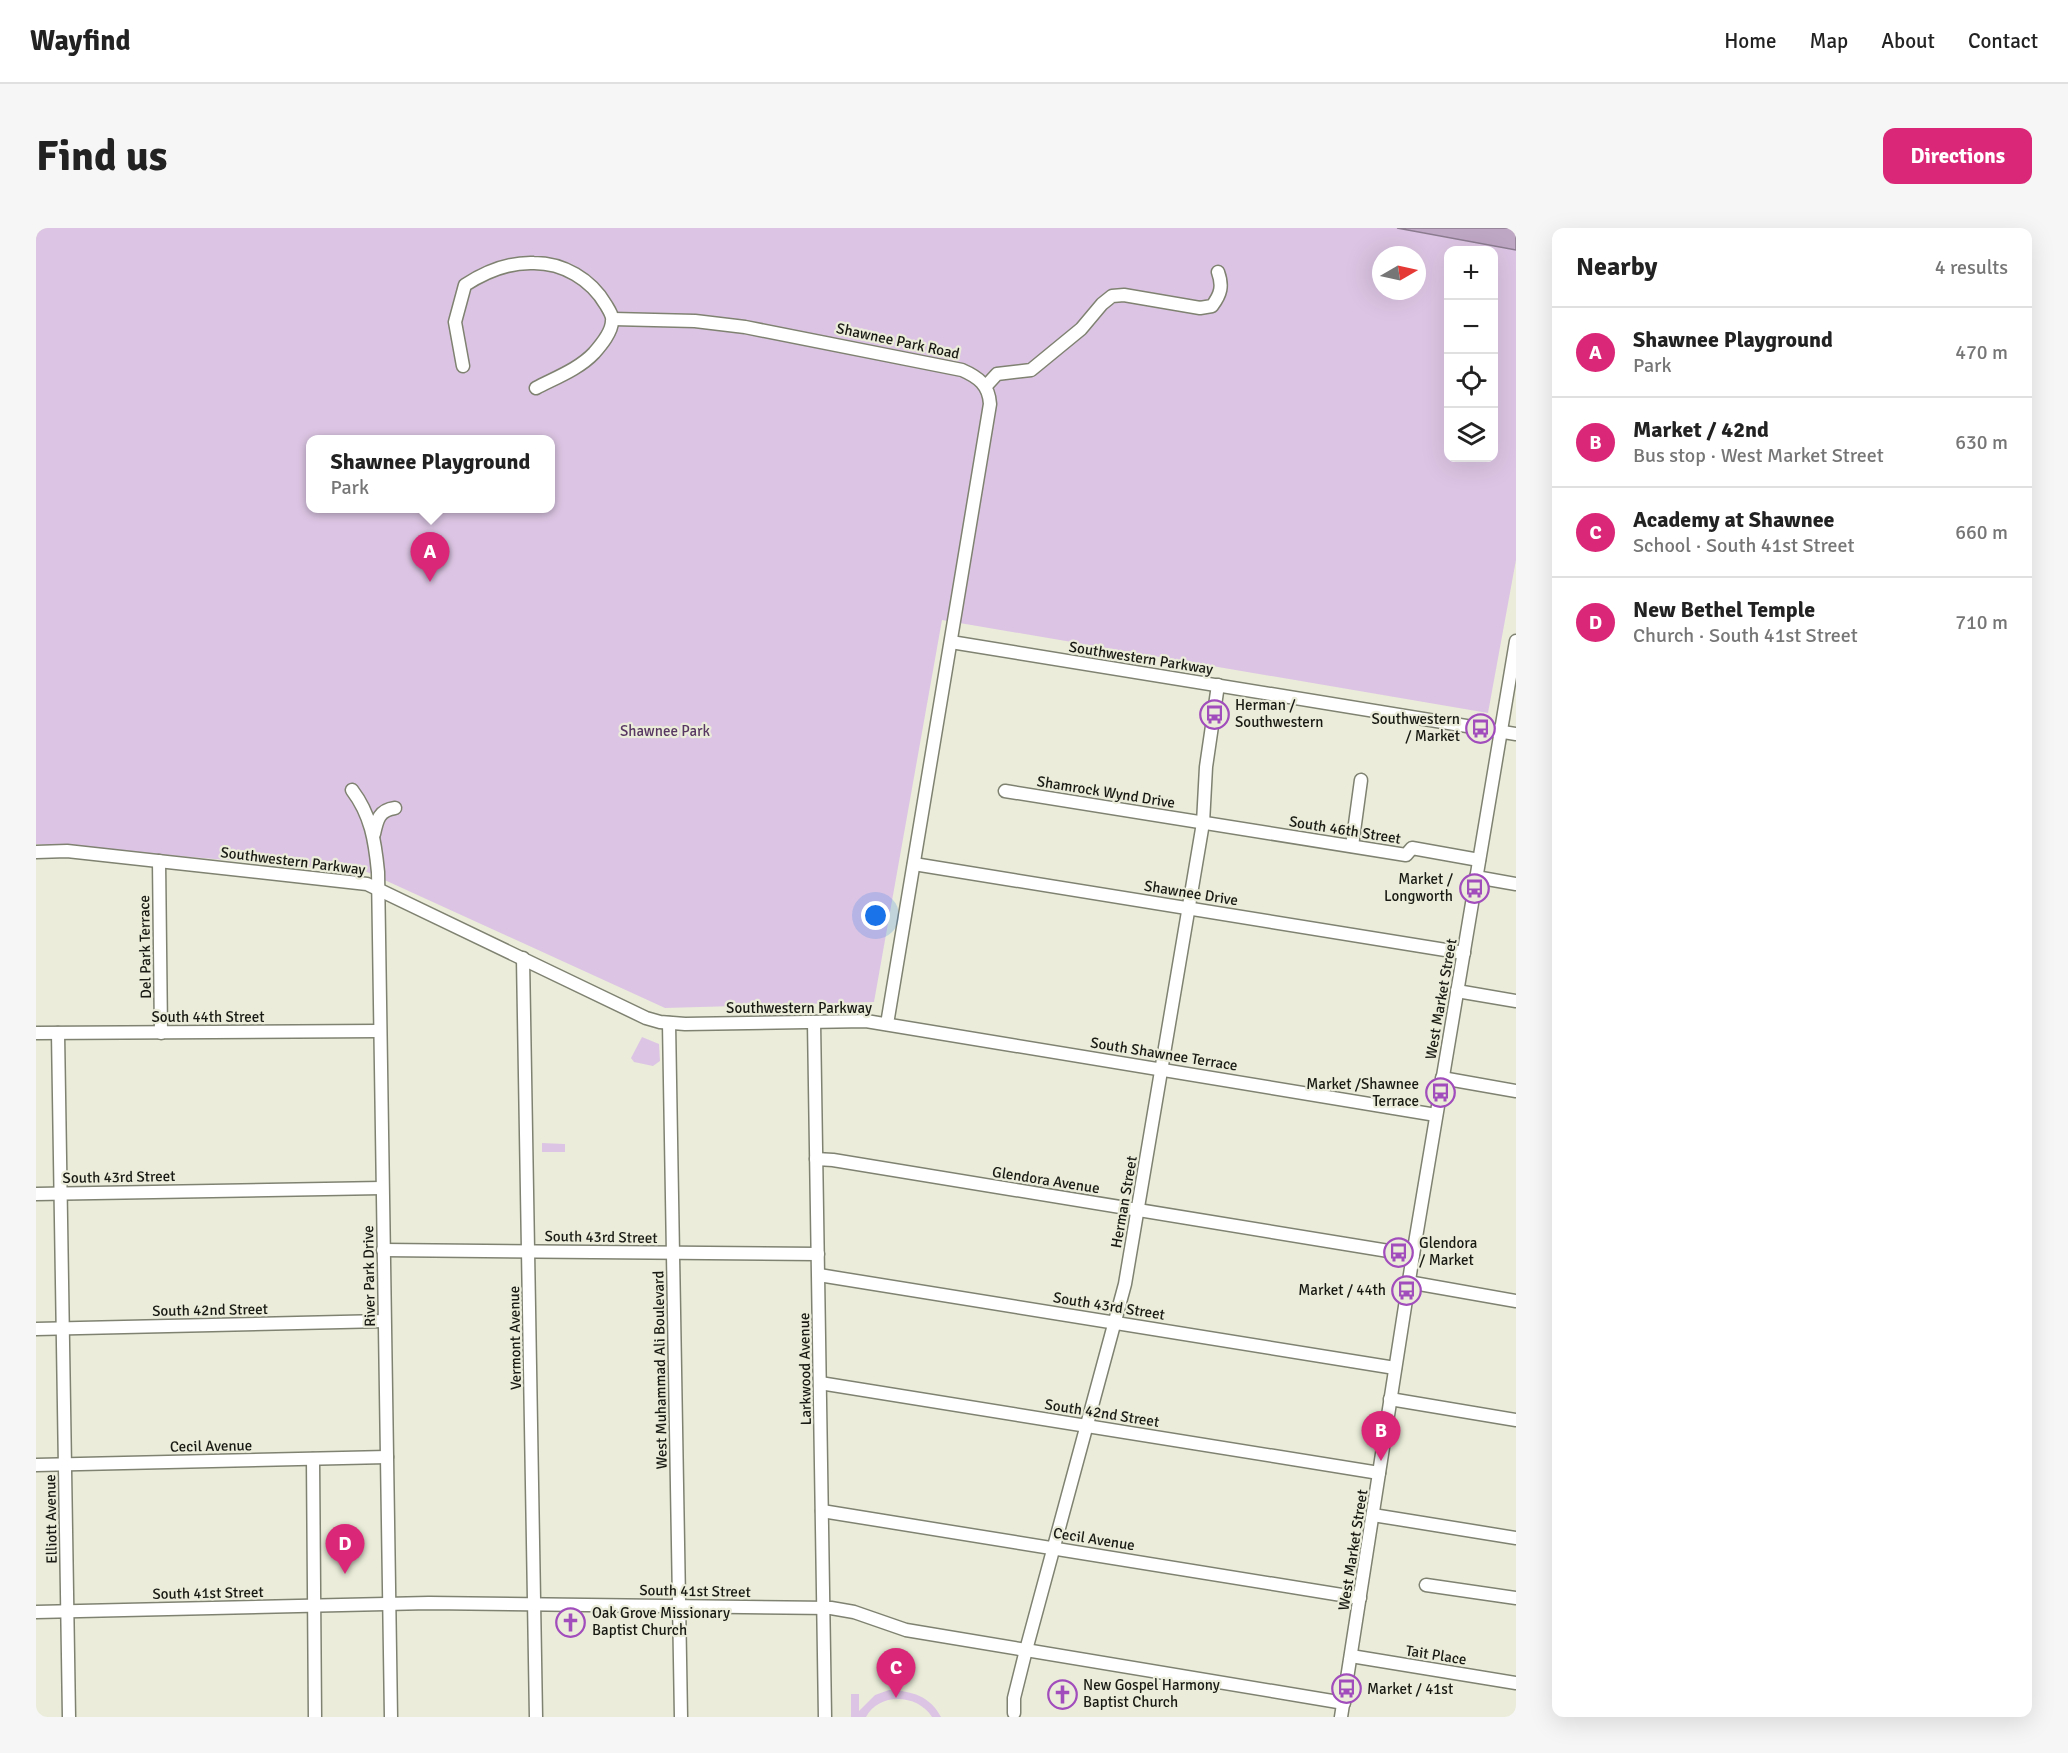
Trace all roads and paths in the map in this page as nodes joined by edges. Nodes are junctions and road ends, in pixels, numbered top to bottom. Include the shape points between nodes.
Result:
1 (1218, 272) dead end
2 (613, 319) junction
3 (463, 366) dead end
4 (986, 386) junction
5 (536, 388) dead end
6 (1516, 641) edge
7 (951, 642) junction
8 (1218, 686) junction
9 (1500, 732) junction
10 (1516, 734) edge
11 (1361, 780) dead end
12 (352, 790) dead end
13 (1005, 791) dead end
14 (395, 808) dead end
15 (1203, 823) junction
16 (374, 835) junction
17 (1352, 846) junction
18 (36, 852) edge
19 (1479, 860) junction
20 (159, 861) junction
21 (914, 864) junction
22 (1476, 877) junction
23 (1516, 884) edge
24 (378, 889) junction
25 (1188, 908) junction
26 (1464, 953) junction
27 (523, 958) junction
28 (1457, 991) junction
29 (1516, 1001) edge
30 (814, 1022) junction
31 (669, 1023) junction
32 (887, 1024) junction
33 (380, 1031) junction
34 (58, 1033) junction
35 (161, 1033) junction
36 (36, 1034) edge
37 (1162, 1069) junction
38 (1442, 1078) junction
39 (1516, 1091) edge
40 (1436, 1115) junction
41 (816, 1160) junction
42 (382, 1188) junction
43 (61, 1193) junction
44 (36, 1194) edge
45 (1138, 1210) junction
46 (383, 1250) junction
47 (528, 1251) junction
48 (673, 1252) junction
49 (818, 1254) junction
50 (1413, 1255) junction
51 (819, 1275) junction
52 (1408, 1282) junction
53 (1516, 1300) edge
54 (384, 1321) junction
55 (1114, 1322) junction
56 (63, 1328) junction
57 (36, 1329) edge
58 (1395, 1368) junction
59 (820, 1383) junction
60 (1390, 1399) junction
61 (1516, 1420) edge
62 (1087, 1426) junction
63 (387, 1457) junction
64 (313, 1459) junction
65 (65, 1465) junction
66 (36, 1466) edge
67 (1380, 1473) junction
68 (822, 1511) junction
69 (1373, 1515) junction
70 (1516, 1538) edge
71 (1054, 1548) junction
72 (1426, 1585) dead end
73 (1360, 1598) junction
74 (1516, 1599) edge
75 (389, 1603) junction
76 (534, 1604) junction
77 (314, 1605) junction
78 (679, 1606) junction
79 (823, 1607) junction
80 (36, 1611) edge
81 (68, 1611) junction
82 (1026, 1650) junction
83 (1351, 1656) junction
84 (1516, 1683) edge
85 (1344, 1703) junction
86 (1014, 1713) dead end
87 (69, 1717) edge
88 (315, 1717) edge
89 (391, 1717) edge
90 (536, 1717) edge
91 (681, 1717) edge
92 (825, 1717) edge
93 (1341, 1717) edge

1 - 4 street via 1220,296 1212,306 1200,308 1112,296 1082,329 1030,370 997,374
2 - 3 street via 600,295 570,271 542,263 500,268 465,285 455,322
2 - 4 street, Shawnee Park Road via 695,321 773,331 942,364 970,373
2 - 5 street via 609,332 590,358
4 - 7 street via 990,404
6 - 9 street, West Market Street
7 - 8 street, Southwestern Parkway
7 - 21 street, Southwestern Parkway
8 - 9 street, Southwestern Parkway
8 - 15 street, Herman Street via 1206,766
9 - 10 street, Southwestern Parkway
9 - 19 street, West Market Street
11 - 17 street
12 - 16 street, River Park Drive
13 - 15 street, Shamrock Wynd Drive
14 - 16 street via 381,813
15 - 17 street, South 46th Street
15 - 25 street, Herman Street
16 - 24 street, River Park Drive
17 - 19 street, South 46th Street via 1406,855 1412,848
18 - 20 street, Southwestern Parkway via 67,851
19 - 22 street, West Market Street
20 - 24 street, Southwestern Parkway via 367,884
20 - 35 street, Del Park Terrace
21 - 25 street, Shawnee Drive
21 - 32 street, Southwestern Parkway
22 - 23 street
22 - 26 street, West Market Street
24 - 27 street, Southwestern Parkway
24 - 33 street, River Park Drive
25 - 26 street, Shawnee Drive
25 - 37 street, Herman Street
26 - 28 street, West Market Street
27 - 31 street, Southwestern Parkway via 646,1018
27 - 47 street, Vermont Avenue
28 - 29 street
28 - 38 street, West Market Street
30 - 31 street, Southwestern Parkway
30 - 32 street, Southwestern Parkway
30 - 41 street, Larkwood Avenue
31 - 48 street, West Muhammad Ali Boulevard
32 - 37 street, South Shawnee Terrace
33 - 35 street, South 44th Street
33 - 42 street, River Park Drive
34 - 35 street, South 44th Street
34 - 36 street, South 44th Street
34 - 43 street, Elliott Avenue
37 - 40 street, South Shawnee Terrace
37 - 45 street, Herman Street
38 - 39 street
38 - 40 street, West Market Street
40 - 50 street, West Market Street
41 - 45 street, Glendora Avenue
41 - 49 street, Larkwood Avenue
42 - 43 street, South 43rd Street
42 - 46 street, River Park Drive
43 - 44 street, South 43rd Street
43 - 56 street, Elliott Avenue
45 - 50 street, Glendora Avenue
45 - 55 street, Herman Street
46 - 47 street, South 43rd Street
46 - 54 street, River Park Drive
47 - 48 street, South 43rd Street
47 - 76 street, Vermont Avenue
48 - 49 street, South 43rd Street
48 - 78 street, West Muhammad Ali Boulevard
49 - 51 street, Larkwood Avenue
50 - 52 street, West Market Street
51 - 55 street, South 43rd Street
51 - 59 street, Larkwood Avenue
52 - 53 street
52 - 58 street, West Market Street
54 - 56 street, South 42nd Street
54 - 63 street, River Park Drive
55 - 58 street, South 43rd Street
55 - 62 street, Herman Street
56 - 57 street, South 42nd Street
56 - 65 street, Elliott Avenue
58 - 60 street, West Market Street
59 - 62 street, South 42nd Street
59 - 68 street, Larkwood Avenue
60 - 61 street
60 - 67 street, West Market Street
62 - 67 street, South 42nd Street
62 - 71 street, Herman Street
63 - 64 street, Cecil Avenue
63 - 75 street, River Park Drive
64 - 65 street, Cecil Avenue
64 - 77 street
65 - 66 street, Cecil Avenue
65 - 81 street, Elliott Avenue
67 - 69 street, West Market Street
68 - 71 street, Cecil Avenue
68 - 79 street, Larkwood Avenue
69 - 70 street
69 - 73 street, West Market Street
71 - 73 street, Cecil Avenue
71 - 82 street, Herman Street
72 - 74 street
73 - 83 street, West Market Street
75 - 76 street, South 41st Street
75 - 77 street, South 41st Street
75 - 89 street, River Park Drive
76 - 78 street, South 41st Street
76 - 90 street, Vermont Avenue
77 - 81 street, South 41st Street
77 - 88 street
78 - 79 street, South 41st Street
78 - 91 street, West Muhammad Ali Boulevard
79 - 82 street, South 41st Street via 854,1612 906,1629
79 - 92 street, Larkwood Avenue
80 - 81 street, South 41st Street
81 - 87 street, Elliott Avenue
82 - 85 street, South 41st Street
82 - 86 street, Herman Street
83 - 84 street, Tait Place
83 - 85 street, West Market Street
85 - 93 street, West Market Street

